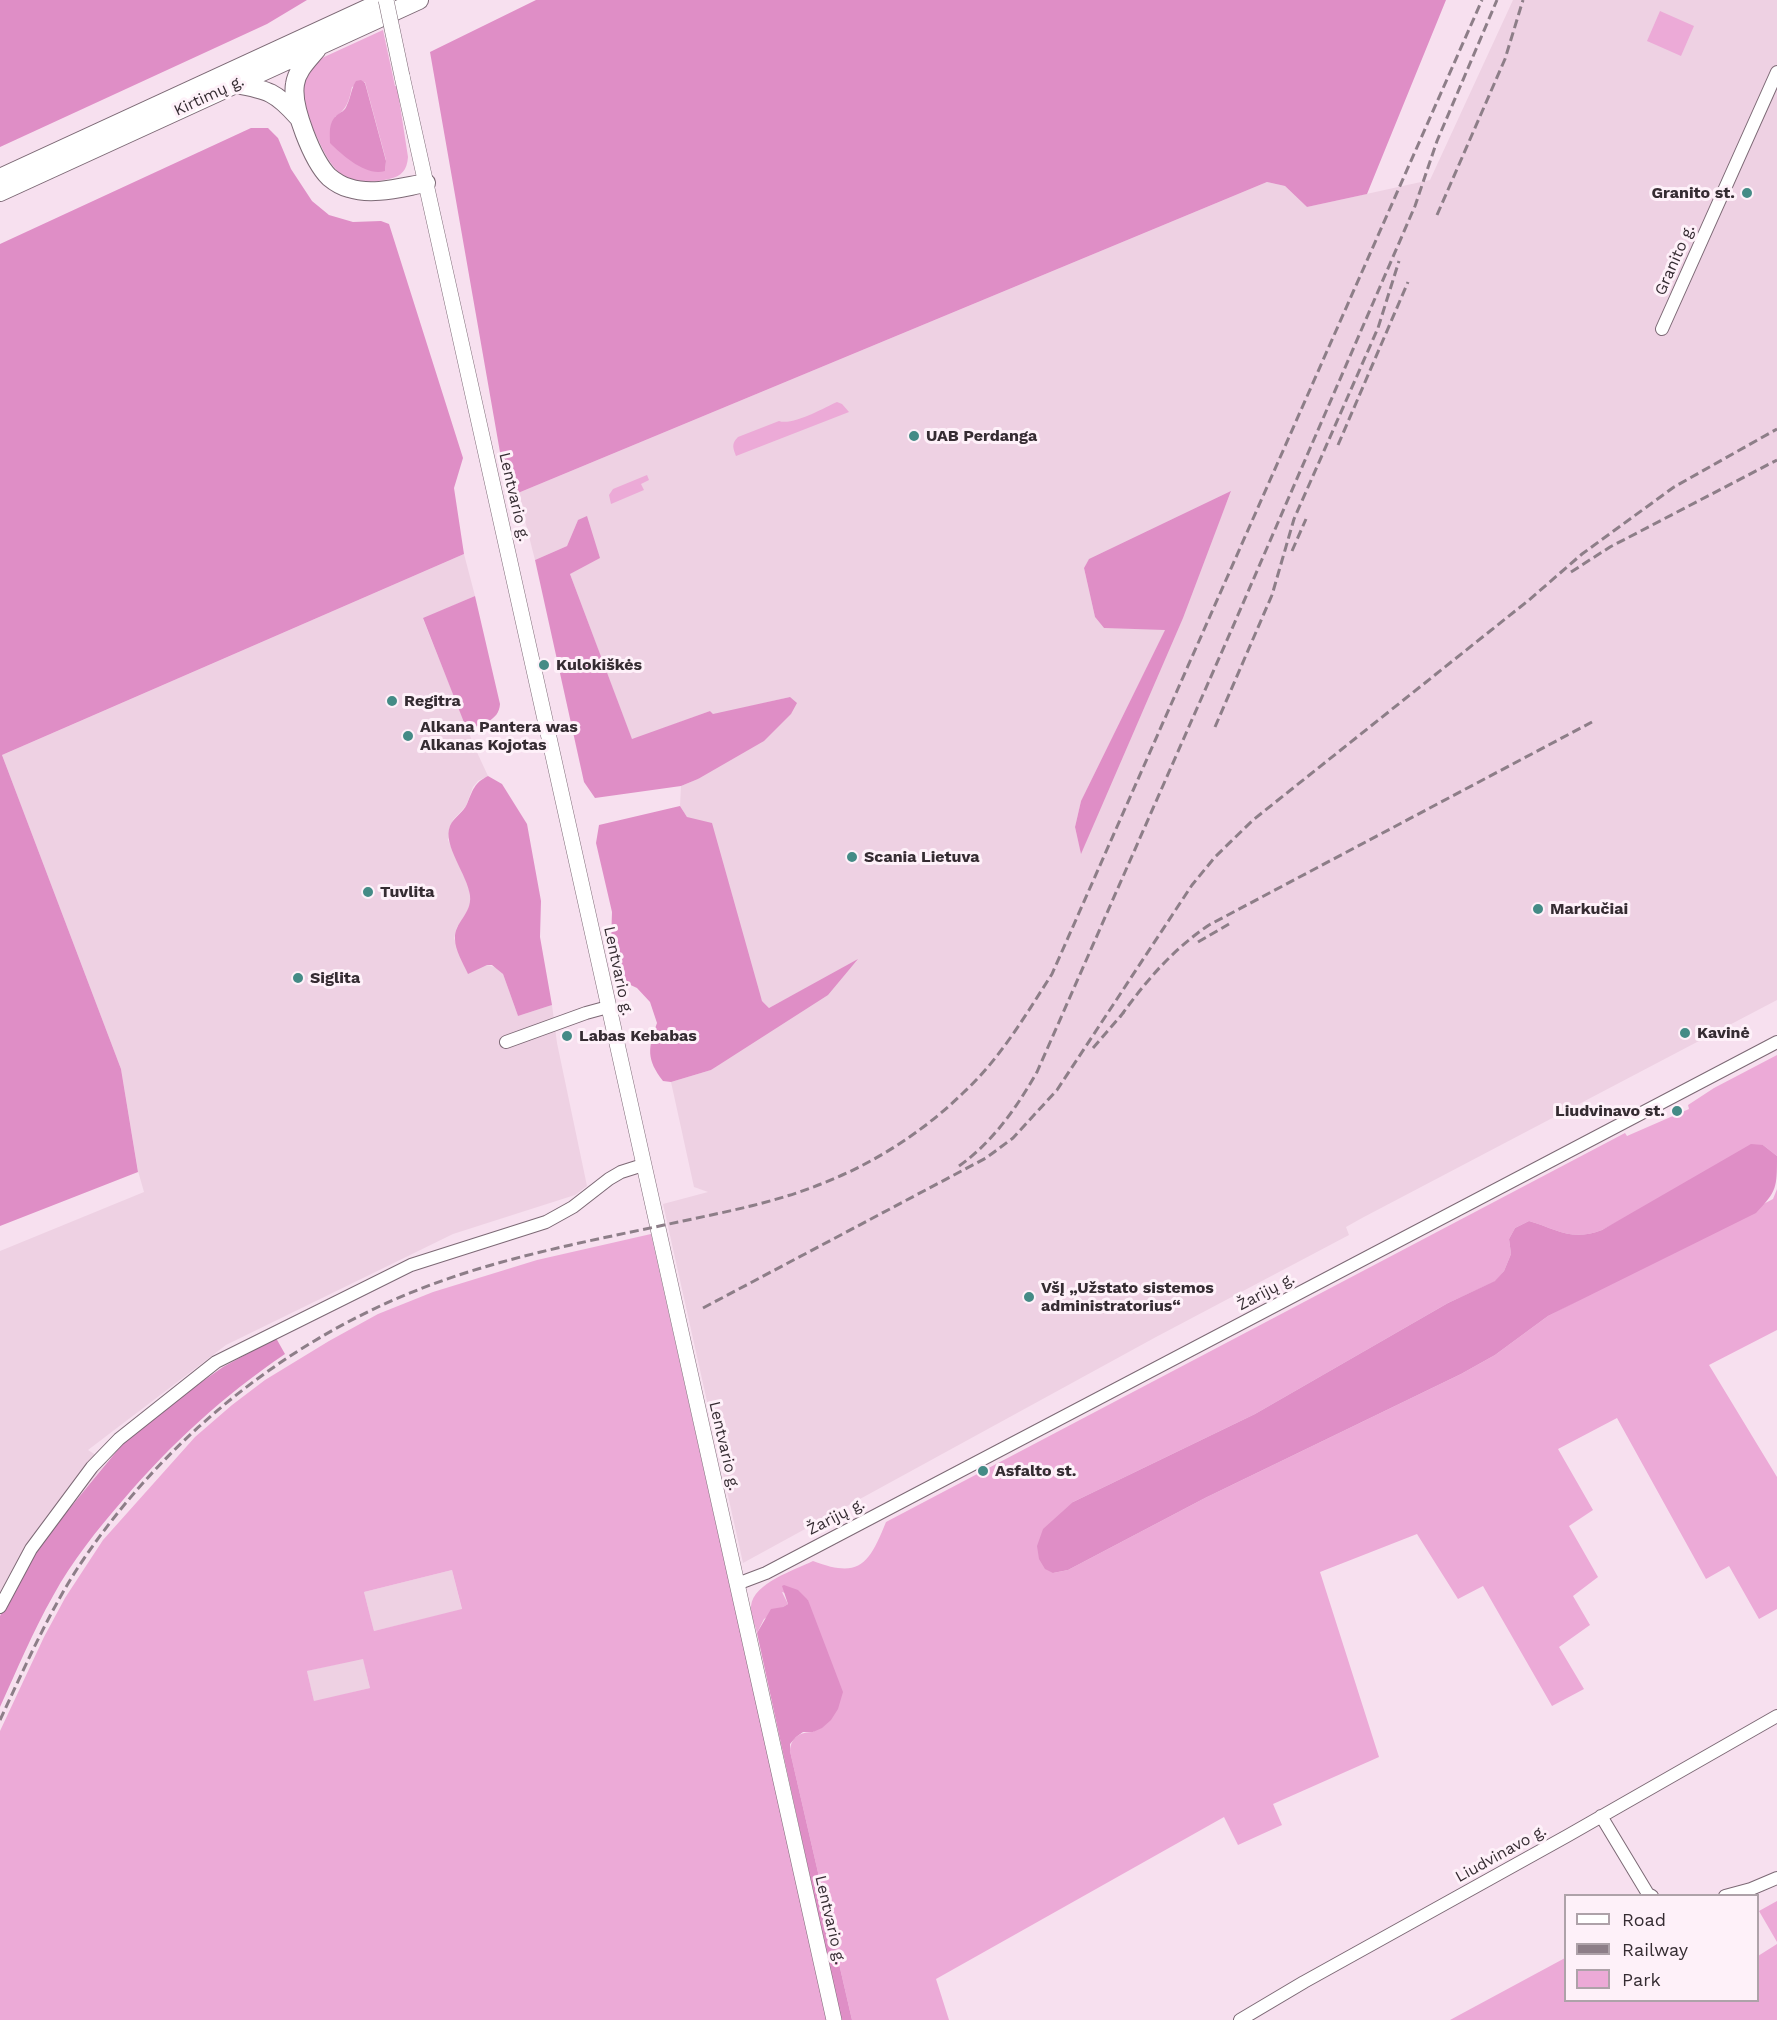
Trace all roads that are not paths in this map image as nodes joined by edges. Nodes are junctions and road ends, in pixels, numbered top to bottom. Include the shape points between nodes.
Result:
1 (386, 0) edge
2 (418, 0) edge
3 (320, 46) junction
4 (1777, 72) edge
5 (236, 84) junction
6 (299, 119) junction
7 (0, 178) edge
8 (426, 183) junction
9 (0, 192) edge
10 (1662, 329) dead end
11 (608, 1007) junction
12 (506, 1042) dead end
13 (1777, 1042) edge
14 (643, 1165) junction
15 (737, 1584) junction
16 (0, 1607) edge
17 (1777, 1716) edge
18 (1601, 1816) junction
19 (1777, 1878) edge
20 (1648, 1894) edge
21 (1732, 1894) edge
22 (834, 2020) edge
23 (1240, 2020) edge

1 - 7 highway, Kirtimų g.
1 - 8 main road, Lentvario g., bridge
2 - 3 highway, Kirtimų g.
3 - 5 highway, Kirtimų g.
3 - 6 highway via 295,82
4 - 10 street, Granito g.
5 - 6 highway via 273,93
5 - 9 highway, Kirtimų g.
6 - 8 highway via 323,170 342,186 373,191
8 - 11 main road, Lentvario g.
11 - 12 street
11 - 14 main road, Lentvario g.
13 - 15 street, Žarijų g. via 766,1573
14 - 15 main road, Lentvario g.
14 - 16 street via 609,1179 546,1222 411,1265 216,1362 118,1439 92,1467 31,1549
15 - 22 main road, Lentvario g.
17 - 18 street, Liudvinavo g.
18 - 20 street
18 - 23 street, Liudvinavo g.
19 - 21 street

